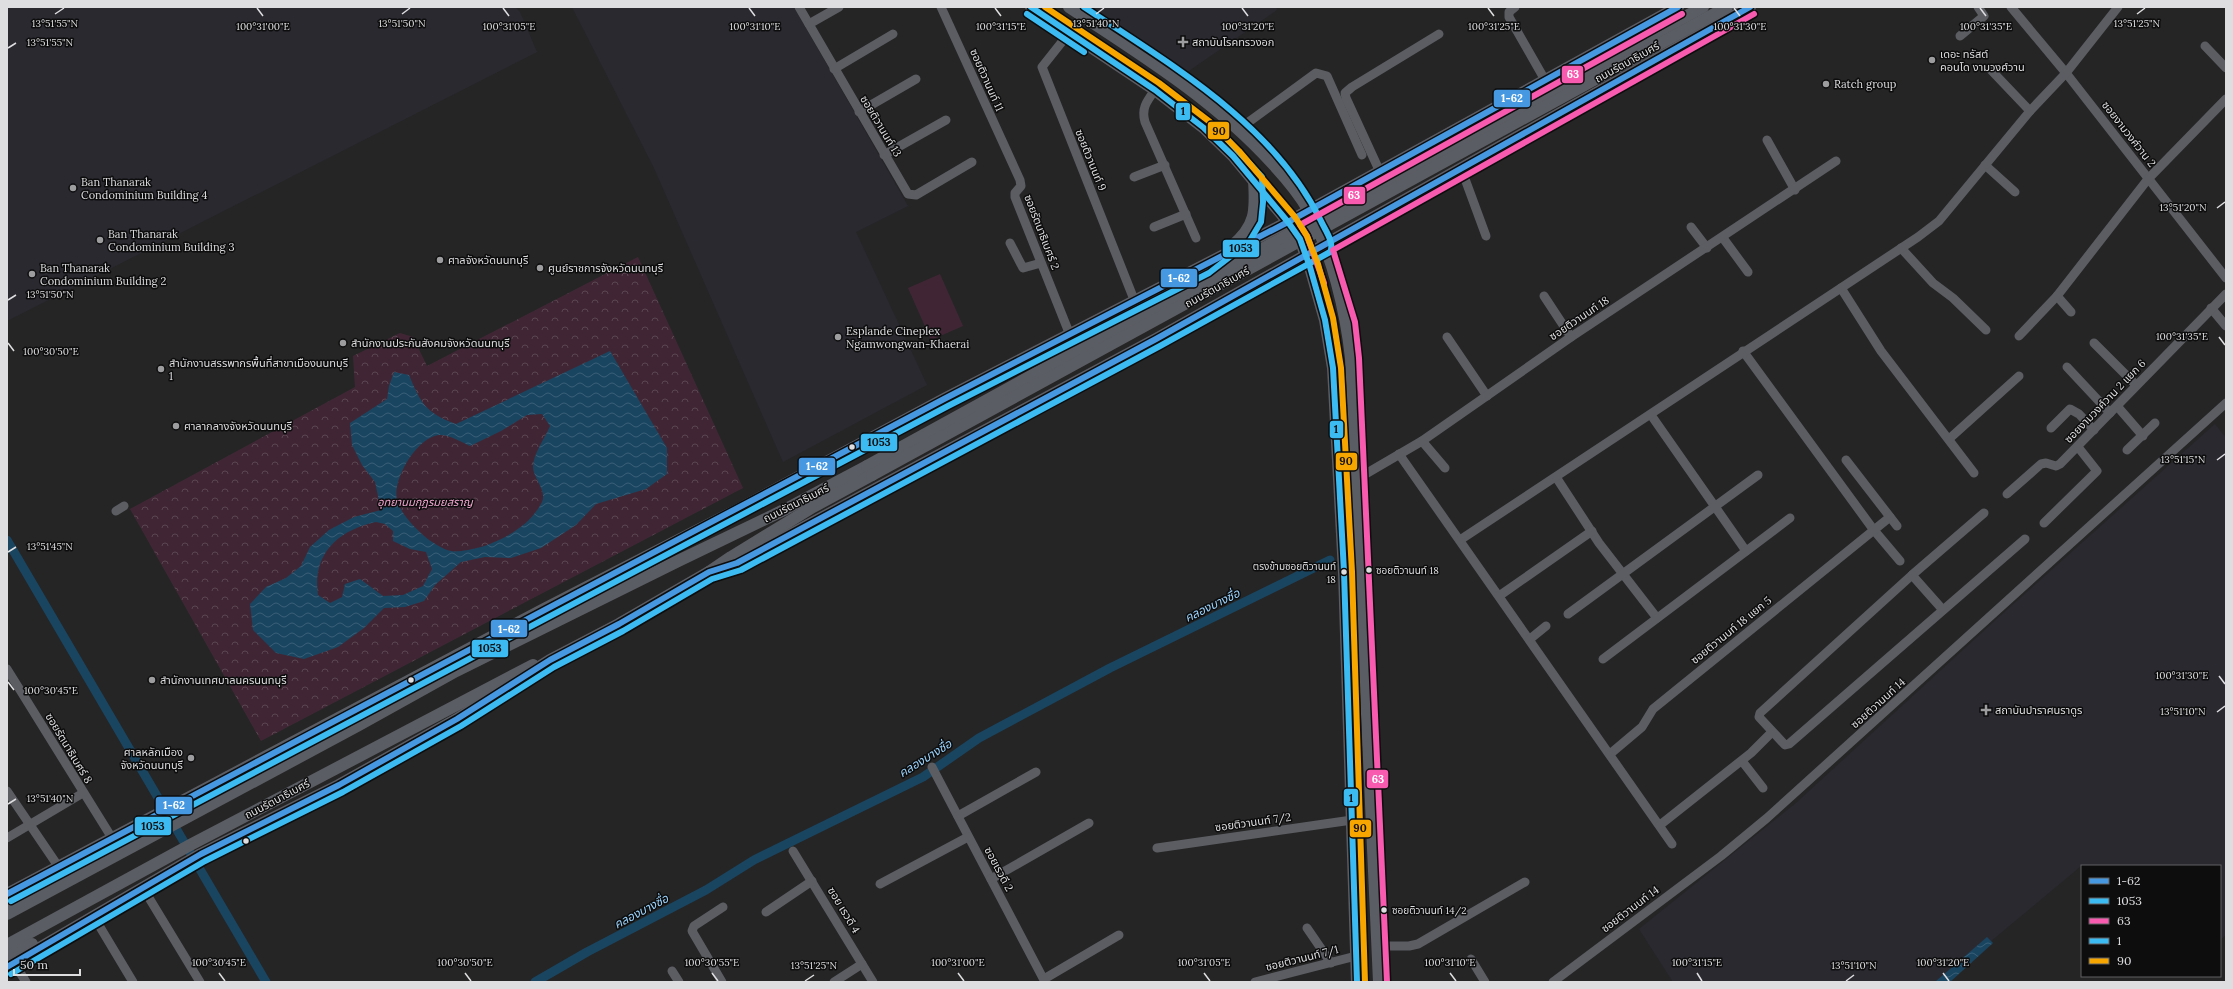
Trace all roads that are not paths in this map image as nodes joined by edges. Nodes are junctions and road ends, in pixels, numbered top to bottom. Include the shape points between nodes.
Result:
1 (799, 7) edge
2 (839, 7) edge
3 (941, 7) edge
4 (1031, 7) edge
5 (1069, 7) edge
6 (1515, 7) edge
7 (1678, 7) edge
8 (1703, 7) edge
9 (1727, 7) edge
10 (1750, 7) edge
11 (1978, 7) edge
12 (2011, 7) edge
13 (2118, 7) edge
14 (809, 24) junction
15 (1069, 33) junction
16 (894, 34) dead end
17 (1439, 34) dead end
18 (1960, 36) dead end
19 (2205, 46) dead end
20 (2226, 68) edge
21 (834, 69) junction
22 (1991, 70) dead end
23 (2066, 73) junction
24 (916, 79) dead end
25 (1545, 80) junction
26 (1155, 90) junction
27 (2226, 99) edge
28 (859, 112) junction
29 (2030, 112) junction
30 (946, 120) dead end
31 (1240, 129) junction
32 (1002, 140) joint
33 (1766, 140) dead end
34 (884, 155) junction
35 (1362, 155) dead end
36 (1836, 161) dead end
37 (972, 162) dead end
38 (1165, 165) junction
39 (1985, 165) junction
40 (1461, 168) junction
41 (1380, 172) junction
42 (1134, 177) dead end
43 (2148, 179) junction
44 (1254, 180) junction
45 (1795, 190) junction
46 (2015, 192) dead end
47 (1408, 198) junction
48 (1309, 211) junction
49 (1186, 214) junction
50 (1315, 224) junction
51 (1290, 225) junction
52 (1154, 227) dead end
53 (1691, 227) dead end
54 (1486, 236) dead end
55 (1196, 238) dead end
56 (1722, 238) junction
57 (1300, 239) junction
58 (1323, 242) junction
59 (1010, 243) dead end
60 (1707, 248) junction
61 (1901, 248) junction
62 (1307, 256) junction
63 (1041, 263) junction
64 (1205, 266) junction
65 (1748, 272) dead end
66 (1186, 275) junction
67 (2226, 278) edge
68 (1841, 288) junction
69 (1544, 296) dead end
70 (2057, 296) junction
71 (2225, 297) edge
72 (1136, 301) junction
73 (2211, 308) junction
74 (2071, 312) dead end
75 (2226, 326) edge
76 (1986, 330) dead end
77 (1070, 335) junction
78 (2019, 336) dead end
79 (1447, 337) dead end
80 (1571, 337) junction
81 (1156, 339) junction
82 (2094, 343) dead end
83 (1743, 351) junction
84 (2067, 367) dead end
85 (2019, 376) dead end
86 (2136, 385) junction
87 (1487, 396) junction
88 (2226, 404) edge
89 (2117, 406) junction
90 (2110, 412) junction
91 (1651, 415) junction
92 (2155, 423) dead end
93 (2051, 428) dead end
94 (2094, 430) junction
95 (2143, 436) junction
96 (1949, 439) junction
97 (1422, 441) junction
98 (2078, 447) junction
99 (2127, 450) dead end
100 (1399, 454) junction
101 (1846, 460) dead end
102 (1445, 468) dead end
103 (870, 471) junction
104 (1974, 473) dead end
105 (1758, 475) dead end
106 (1556, 477) junction
107 (1357, 479) junction
108 (2007, 494) dead end
109 (124, 506) dead end
110 (1715, 507) junction
111 (116, 511) dead end
112 (1984, 513) dead end
113 (1890, 517) junction
114 (1790, 518) dead end
115 (2044, 523) dead end
116 (1897, 526) dead end
117 (1873, 529) junction
118 (1592, 532) junction
119 (2024, 539) dead end
120 (1460, 540) junction
121 (1746, 551) junction
122 (1900, 561) dead end
123 (709, 572) junction
124 (1623, 574) junction
125 (1912, 575) junction
126 (1499, 596) junction
127 (1943, 610) junction
128 (1568, 614) dead end
129 (1657, 618) junction
130 (1546, 626) dead end
131 (1530, 639) junction
132 (1602, 659) dead end
133 (550, 660) junction
134 (7, 669) edge
135 (1772, 732) junction
136 (1610, 754) junction
137 (1742, 761) junction
138 (932, 767) dead end
139 (1036, 772) dead end
140 (1763, 788) dead end
141 (7, 791) edge
142 (83, 793) junction
143 (958, 816) junction
144 (1352, 820) junction
145 (1089, 823) dead end
146 (29, 824) junction
147 (174, 825) junction
148 (1660, 825) junction
149 (136, 826) junction
150 (116, 836) junction
151 (968, 837) junction
152 (7, 838) edge
153 (1672, 844) dead end
154 (1157, 848) dead end
155 (793, 851) dead end
156 (58, 866) junction
157 (991, 879) junction
158 (812, 881) junction
159 (1525, 882) dead end
160 (880, 884) dead end
161 (143, 888) junction
162 (7, 894) edge
163 (123, 900) junction
164 (7, 904) edge
165 (723, 907) dead end
166 (766, 912) dead end
167 (7, 914) edge
168 (94, 917) junction
169 (1307, 928) dead end
170 (1120, 935) dead end
171 (7, 945) edge
172 (1377, 946) junction
173 (1356, 956) junction
174 (1471, 959) dead end
175 (9, 962) edge
176 (1331, 963) junction
177 (862, 964) junction
178 (672, 971) dead end
179 (1045, 981) edge
180 (26, 982) edge
181 (133, 982) edge
182 (200, 982) edge
183 (679, 982) edge
184 (722, 982) edge
185 (834, 982) edge
186 (873, 982) edge
187 (1255, 982) edge
188 (1357, 982) edge
189 (1379, 982) edge
190 (1485, 982) edge
191 (1553, 982) edge

1 - 14 street, ซอยติวานนท์ 13
2 - 14 street
3 - 32 street, ซอยติวานนท์ 11
4 - 15 main road
5 - 31 main road via 1158,66
6 - 25 street via 1509,12 1510,17
7 - 25 main road, ถนนรัตนาธิเบศร์
8 - 103 main road, ถนนรัตนาธิเบศร์, bridge
9 - 103 main road, ถนนรัตนาธิเบศร์, bridge
10 - 40 main road, ถนนรัตนาธิเบศร์
11 - 18 street via 1984,16
12 - 23 street, ซอยงามวงศ์วาน 2
13 - 23 street
14 - 21 street, ซอยติวานนท์ 13
15 - 26 main road
15 - 72 street, ซอยติวานนท์ 9 via 1042,67
16 - 21 street
17 - 41 street via 1345,93
19 - 20 street
21 - 28 street, ซอยติวานนท์ 13
22 - 29 street
23 - 29 street
23 - 43 street, ซอยงามวงศ์วาน 2
24 - 28 street
25 - 41 main road, ถนนรัตนาธิเบศร์
26 - 38 street via 1144,105 1143,113
26 - 44 main road via 1204,128
27 - 43 street
28 - 34 street, ซอยติวานนท์ 13
29 - 39 street
30 - 34 street
31 - 35 street via 1316,73 1327,76
31 - 48 main road via 1294,188
32 - 63 street, ซอยรัตนาธิเบศร์ 2 via 1020,180 1021,186 1015,193 1015,198
33 - 45 street
34 - 37 street, ซอยติวานนท์ 13 via 905,191 916,195
36 - 45 street, ซอยติวานนท์ 18
38 - 42 street
38 - 49 street
39 - 46 street
39 - 61 street via 1939,220
40 - 47 main road, ถนนรัตนาธิเบศร์
40 - 54 street
41 - 48 main road, ถนนรัตนาธิเบศร์
43 - 67 street, ซอยงามวงศ์วาน 2
43 - 70 street
44 - 51 main road
44 - 64 main road via 1255,202 1251,225 1243,236
45 - 56 street, ซอยติวานนท์ 18
47 - 50 main road via 1392,194 1380,195
47 - 58 main road, ถนนรัตนาธิเบศร์
48 - 50 main road
48 - 51 main road, ถนนรัตนาธิเบศร์
49 - 52 street
49 - 55 street
50 - 51 main road
50 - 58 main road
51 - 57 main road
51 - 64 main road, ถนนรัตนาธิเบศร์
53 - 60 street
56 - 60 street, ซอยติวานนท์ 18
56 - 65 street
57 - 58 main road
57 - 62 main road
57 - 66 main road via 1289,241 1222,277 1202,278
58 - 62 main road, ถนนรัตนาธิเบศร์
58 - 107 main road via 1347,324
59 - 63 street via 1023,268
60 - 80 street, ซอยติวานนท์ 18
61 - 68 street
61 - 76 street via 1933,284 1953,298
62 - 81 main road, ถนนรัตนาธิเบศร์
62 - 144 main road via 1319,294 1331,351 1344,572
63 - 77 street, ซอยรัตนาธิเบศร์ 2
64 - 66 main road, ถนนรัตนาธิเบศร์
66 - 72 main road, ถนนรัตนาธิเบศร์
68 - 83 street
68 - 96 street via 1881,350
69 - 80 street
70 - 74 street
70 - 78 street
71 - 73 street
72 - 77 main road, ถนนรัตนาธิเบศร์
72 - 81 main road via 1153,299 1165,307 1168,322
73 - 75 street
73 - 86 street, ซอยงามวงศ์วาน 2 แยก 6
77 - 149 main road, ถนนรัตนาธิเบศร์ via 544,609
79 - 87 street
80 - 87 street, ซอยติวานนท์ 18
81 - 123 main road, ถนนรัตนาธิเบศร์ via 737,563
82 - 86 street
83 - 91 street
83 - 117 street
84 - 90 street
85 - 96 street
86 - 89 street, ซอยงามวงศ์วาน 2 แยก 6
87 - 97 street, ซอยติวานนท์ 18
88 - 191 street, ซอยติวานนท์ 14 via 1767,818 1721,856
89 - 90 street, ซอยงามวงศ์วาน 2 แยก 6
89 - 95 street
90 - 94 street, ซอยงามวงศ์วาน 2 แยก 6
91 - 106 street
91 - 110 street
92 - 95 street
93 - 94 street via 2070,409 2079,414
94 - 98 street, ซอยงามวงศ์วาน 2 แยก 6
95 - 99 street
96 - 104 street
97 - 100 street, ซอยติวานนท์ 18
97 - 102 street
98 - 108 street, ซอยงามวงศ์วาน 2 แยก 6 via 2056,466 2041,464
98 - 115 street via 2097,470
100 - 107 street, ซอยติวานนท์ 18
100 - 120 street
101 - 113 street
103 - 123 main road, ถนนรัตนาธิเบศร์
103 - 147 main road, ถนนรัตนาธิเบศร์ via 678,560 456,671
105 - 110 street
106 - 118 street
106 - 120 street
107 - 172 main road
109 - 111 street
110 - 121 street
110 - 124 street
112 - 125 street
113 - 116 street
113 - 117 street, ซอยติวานนท์ 18 แยก 5
114 - 121 street
117 - 122 street
117 - 136 street, ซอยติวานนท์ 18 แยก 5 via 1653,709 1642,727
118 - 124 street
118 - 126 street
119 - 127 street
120 - 126 street
121 - 129 street
123 - 133 main road, ถนนรัตนาธิเบศร์
124 - 128 street
124 - 129 street
125 - 127 street
125 - 135 street via 1760,713 1759,717
126 - 131 street
127 - 135 street via 1789,744 1785,745
129 - 132 street
130 - 131 street
131 - 136 street
133 - 161 main road, ถนนรัตนาธิเบศร์ via 457,719 339,785 202,854
133 - 171 main road, ถนนรัตนาธิเบศร์ via 501,680
134 - 142 street, ซอยรัตนาธิเบศร์ 8
135 - 137 street
136 - 148 street
137 - 140 street
137 - 148 street
138 - 143 street, ซอยเรวดี 2
139 - 143 street
141 - 146 street
142 - 146 street
142 - 150 street, ซอยรัตนาธิเบศร์ 8
143 - 151 street, ซอยเรวดี 2
144 - 154 street, ซอยติวานนท์ 7/2
144 - 173 main road
145 - 157 street
146 - 152 street
146 - 156 street
147 - 149 main road
147 - 167 main road, ถนนรัตนาธิเบศร์
148 - 153 street
149 - 150 main road, ถนนรัตนาธิเบศร์
150 - 156 main road, ถนนรัตนาธิเบศร์
150 - 164 main road via 91,858
151 - 157 street, ซอยเรวดี 2
151 - 160 street
155 - 158 street, ซอย เรวดี 4
156 - 162 main road, ถนนรัตนาธิเบศร์
157 - 179 street, ซอยเรวดี 2
158 - 166 street
158 - 177 street, ซอย เรวดี 4
159 - 172 street via 1418,944
161 - 163 main road, ถนนรัตนาธิเบศร์
161 - 182 street
163 - 168 main road, ถนนรัตนาธิเบศร์
163 - 175 main road via 109,904
165 - 184 street via 694,926 692,931
168 - 175 main road, ถนนรัตนาธิเบศร์
168 - 181 street
169 - 176 street
170 - 179 street
172 - 189 main road
173 - 176 street, ซอยติวานนท์ 7/1
173 - 188 main road
174 - 190 street
175 - 180 street
176 - 187 street, ซอยติวานนท์ 7/1
177 - 185 street
177 - 186 street, ซอย เรวดี 4
178 - 183 street

